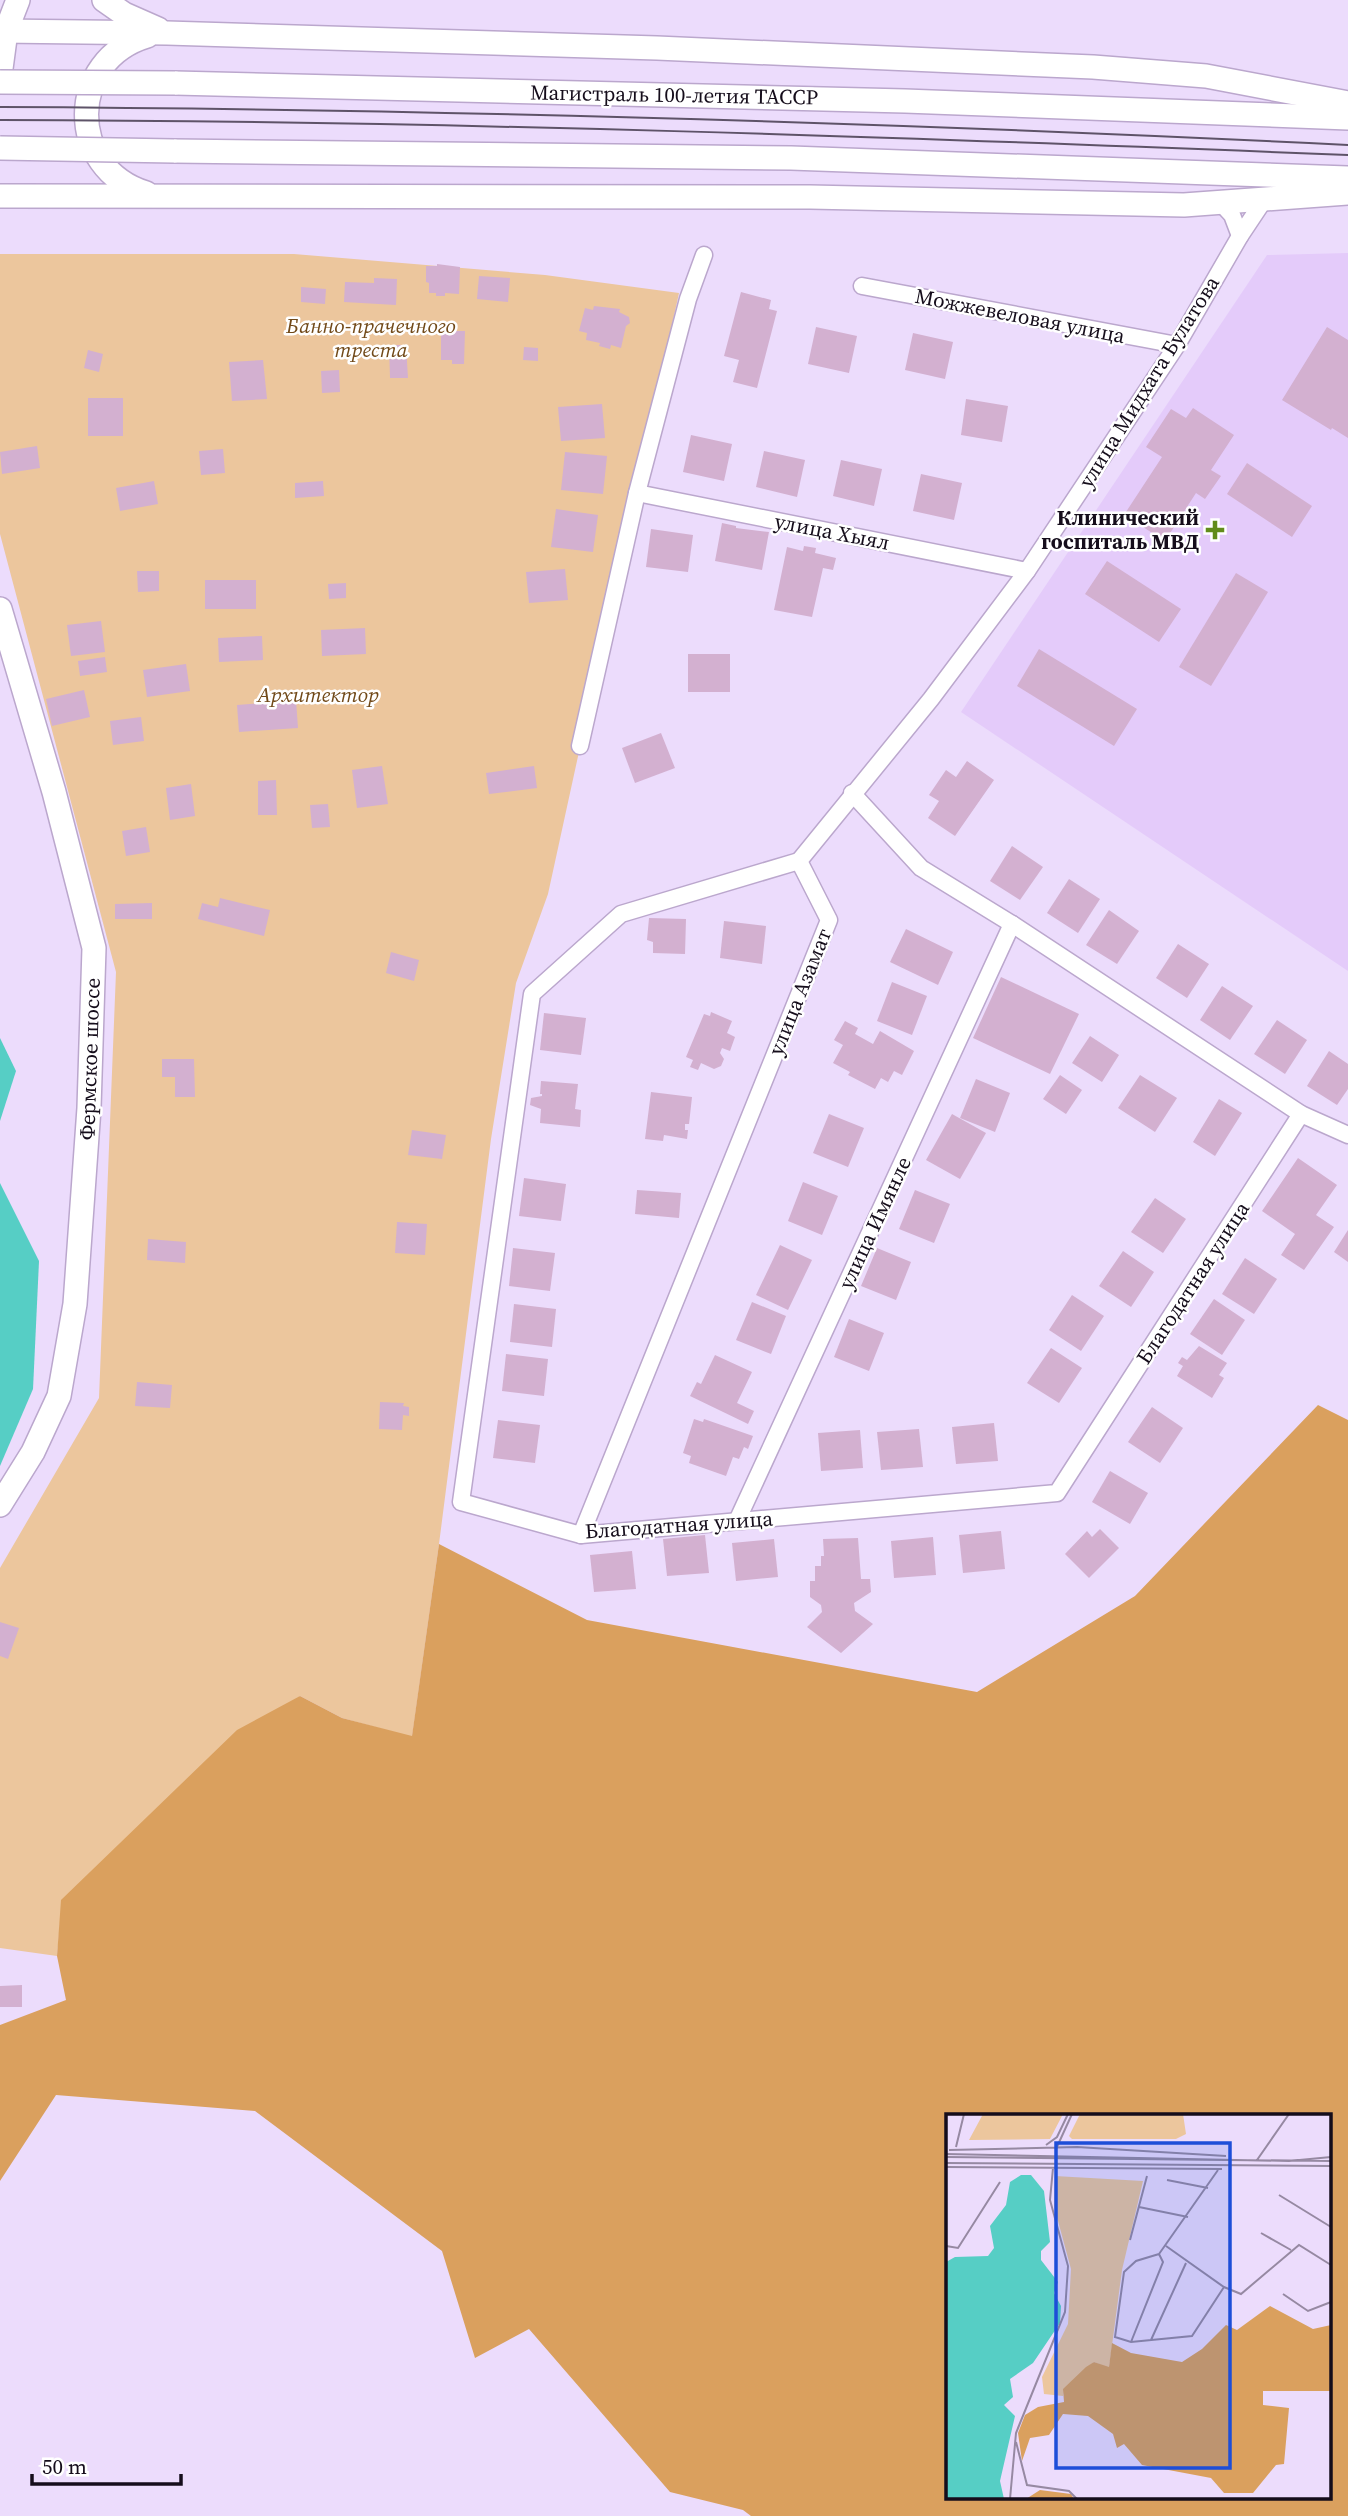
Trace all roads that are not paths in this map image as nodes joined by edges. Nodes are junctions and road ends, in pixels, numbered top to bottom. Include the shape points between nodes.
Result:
1 (18, 0) edge
2 (104, 0) edge
3 (3, 31) edge
4 (167, 33) junction
5 (0, 76) edge
6 (0, 82) edge
7 (1348, 103) edge
8 (1348, 118) edge
9 (0, 148) edge
10 (1348, 178) edge
11 (1348, 193) edge
12 (167, 195) junction
13 (0, 196) edge
14 (1264, 200) junction
15 (1221, 203) junction
16 (1240, 236) junction
17 (704, 255) dead end
18 (862, 286) dead end
19 (1177, 345) junction
20 (637, 493) junction
21 (1027, 571) junction
22 (0, 609) edge
23 (580, 746) dead end
24 (852, 793) junction
25 (799, 861) junction
26 (1012, 924) junction
27 (1301, 1114) junction
28 (1348, 1135) edge
29 (0, 1505) edge
30 (737, 1521) junction
31 (582, 1535) junction

1 - 3 main road
2 - 4 main road
3 - 4 main road
3 - 5 main road
4 - 7 main road via 813,53 1093,67 1206,76
4 - 12 main road via 136,39 110,57 92,83 86,114 92,145 109,172 136,190
6 - 8 main road, Магистраль 100-летия ТАССР, bridge via 905,101
9 - 10 main road, bridge via 791,158
11 - 14 main road
12 - 13 main road
12 - 15 main road
14 - 15 main road
14 - 16 street, улица Мидхата Булатова
15 - 16 street via 1232,215
16 - 19 street, улица Мидхата Булатова
17 - 20 street
18 - 19 street, Можжевеловая улица
19 - 21 street, улица Мидхата Булатова
20 - 21 street, улица Хыял
20 - 23 street
21 - 24 street, улица Мидхата Булатова via 931,699
22 - 29 main road, Фермское шоссе via 94,948 89,1108 75,1304 59,1396 33,1452
24 - 25 street
24 - 26 street via 921,868
25 - 31 street, улица Азамат via 829,920
25 - 31 street, Благодатная улица via 621,914 532,994 461,1502
26 - 27 street
26 - 30 street, улица Имянле
27 - 28 street
27 - 30 street, Благодатная улица via 1057,1493
30 - 31 street, Благодатная улица

